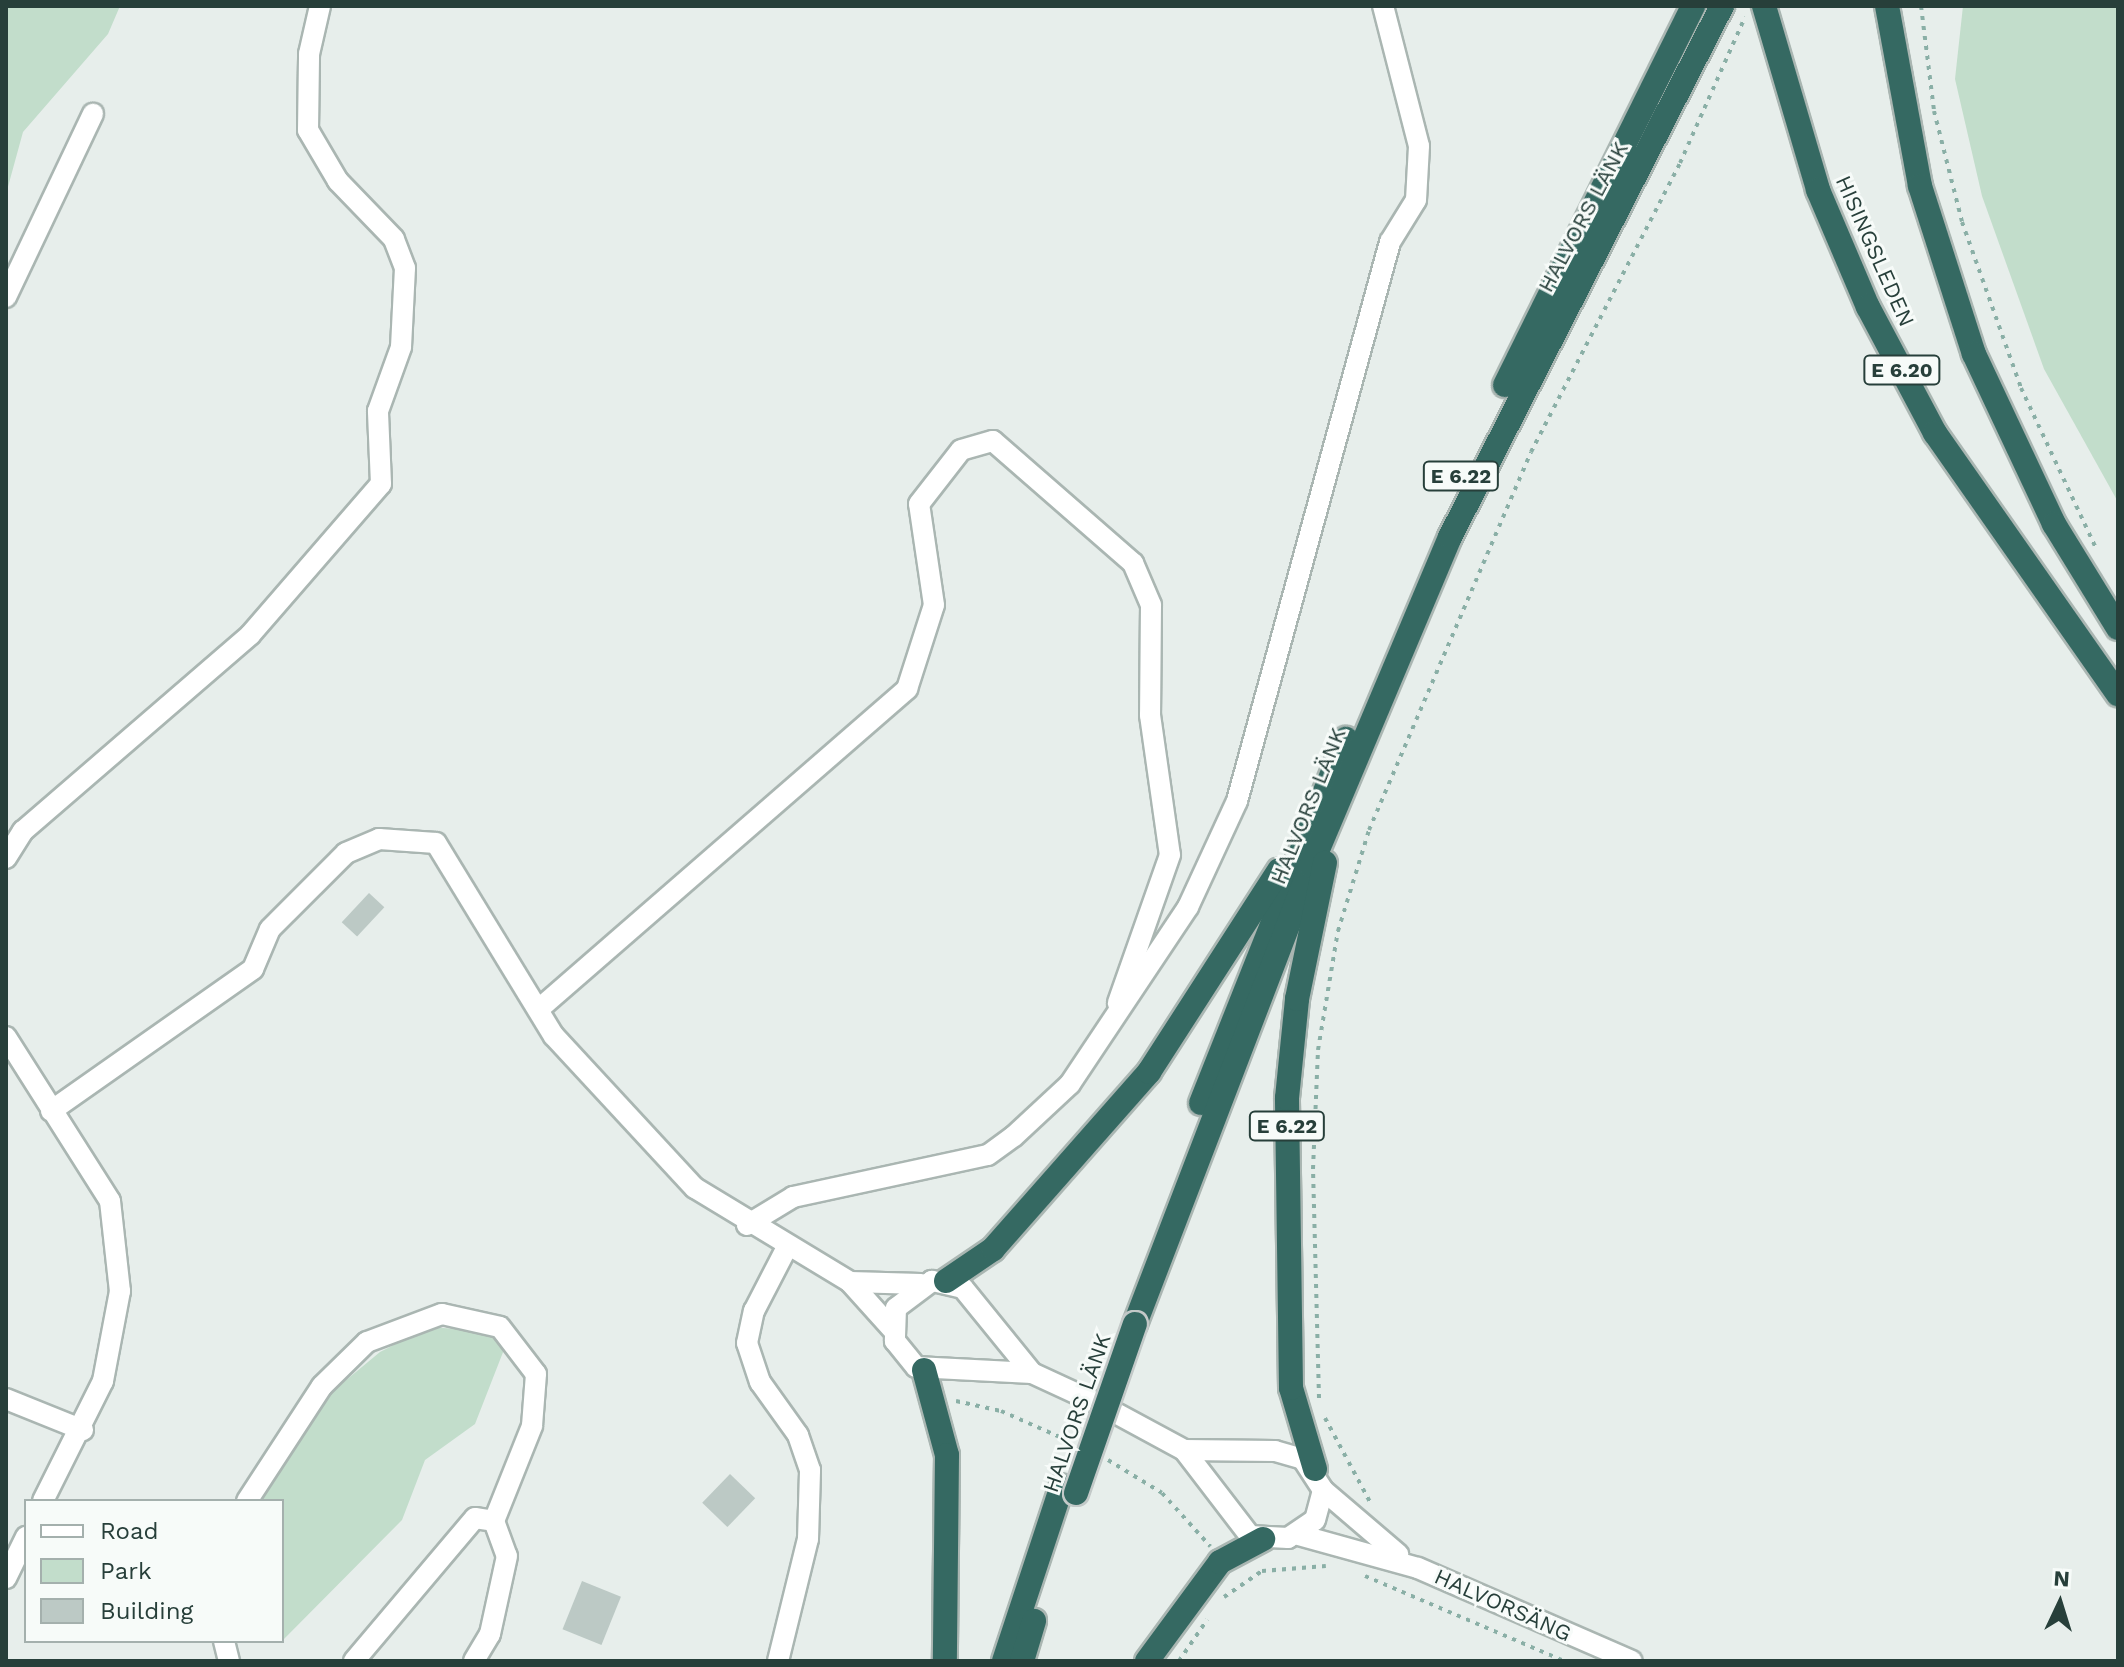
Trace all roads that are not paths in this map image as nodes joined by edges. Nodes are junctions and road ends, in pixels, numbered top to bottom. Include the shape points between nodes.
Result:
1 (320, 6) edge
2 (1383, 6) edge
3 (1693, 6) edge
4 (1722, 6) edge
5 (1887, 6) edge
6 (1759, 7) edge
7 (93, 114) dead end
8 (6, 297) edge
9 (2118, 628) edge
10 (2118, 694) edge
11 (1344, 785) junction
12 (1314, 813) junction
13 (6, 858) edge
14 (539, 1009) junction
15 (1111, 1029) junction
16 (6, 1037) edge
17 (51, 1111) junction
18 (747, 1225) junction
19 (786, 1249) junction
20 (946, 1281) junction
21 (850, 1282) junction
22 (921, 1284) junction
23 (1128, 1321) junction
24 (893, 1330) junction
25 (924, 1370) junction
26 (1032, 1373) junction
27 (6, 1399) edge
28 (83, 1430) junction
29 (1184, 1450) junction
30 (1319, 1479) junction
31 (1069, 1490) junction
32 (44, 1499) edge
33 (248, 1499) edge
34 (494, 1521) junction
35 (1299, 1535) junction
36 (1263, 1539) junction
37 (1362, 1540) junction
38 (24, 1541) edge
39 (6, 1578) edge
40 (354, 1661) edge
41 (474, 1661) edge
42 (778, 1661) edge
43 (945, 1661) edge
44 (1004, 1661) edge
45 (1022, 1661) edge
46 (1147, 1661) edge
47 (1632, 1661) edge

1 - 13 street via 309,54 308,130 338,181 394,239 405,268 401,347 378,411 381,484 250,635 23,831
2 - 15 street via 1419,146 1416,200 1390,242 1237,801 1188,907
3 - 12 highway, HALVORS LÄNK / E 6.22 via 1434,533
4 - 11 highway, HALVORS LÄNK / E 6.22 via 1518,395
5 - 9 highway, E 6.20 via 1920,186 1964,328 2019,457
6 - 10 highway, HISINGSLEDEN / E 6.20 via 1818,190 1868,307 1951,458
7 - 8 street
11 - 23 highway, HALVORS LÄNK / E 6.22
11 - 30 highway, E 6.22 via 1297,999 1287,1098 1291,1388
12 - 20 highway, E 6.22 via 1149,1072 993,1249
12 - 23 highway, HALVORS LÄNK / E 6.22
14 - 15 street via 907,689 934,605 919,504 961,450 993,441 1133,563 1151,605 1150,715 1170,855
14 - 17 street via 436,843 379,839 346,853 318,878 270,929 253,969
14 - 18 street via 554,1036 695,1188
15 - 18 street via 1070,1084 988,1155 793,1197
16 - 17 street
17 - 28 street via 110,1201 120,1291 103,1381
18 - 19 street
19 - 21 street
19 - 42 street via 754,1311 747,1343 760,1382 798,1435 810,1470 808,1539
20 - 22 street, E 6.22
20 - 26 street, HALVORSÄNG via 975,1299
21 - 22 street
21 - 24 street
22 - 24 street via 900,1301
23 - 31 highway, HALVORS LÄNK / E 6.22
24 - 25 street via 905,1360
25 - 26 street, HALVORSÄNG
25 - 43 highway via 947,1455
26 - 29 street, HALVORSÄNG
27 - 28 street
28 - 32 street
29 - 30 street, HALVORSÄNG via 1284,1452
29 - 36 street, HALVORSÄNG via 1240,1526
30 - 35 street via 1315,1520
30 - 37 street, HALVORSÄNG
31 - 44 highway, HALVORS LÄNK / E 6.22
31 - 45 highway, HALVORS LÄNK / E 6.22
33 - 34 street via 322,1386 367,1342 442,1314 500,1327 536,1374 532,1426
34 - 40 street via 475,1518 466,1526
34 - 41 street via 505,1537 505,1581
35 - 36 street, HALVORSÄNG
35 - 37 street, HALVORSÄNG
36 - 46 highway via 1220,1562
37 - 47 street, HALVORSÄNG
38 - 39 street

